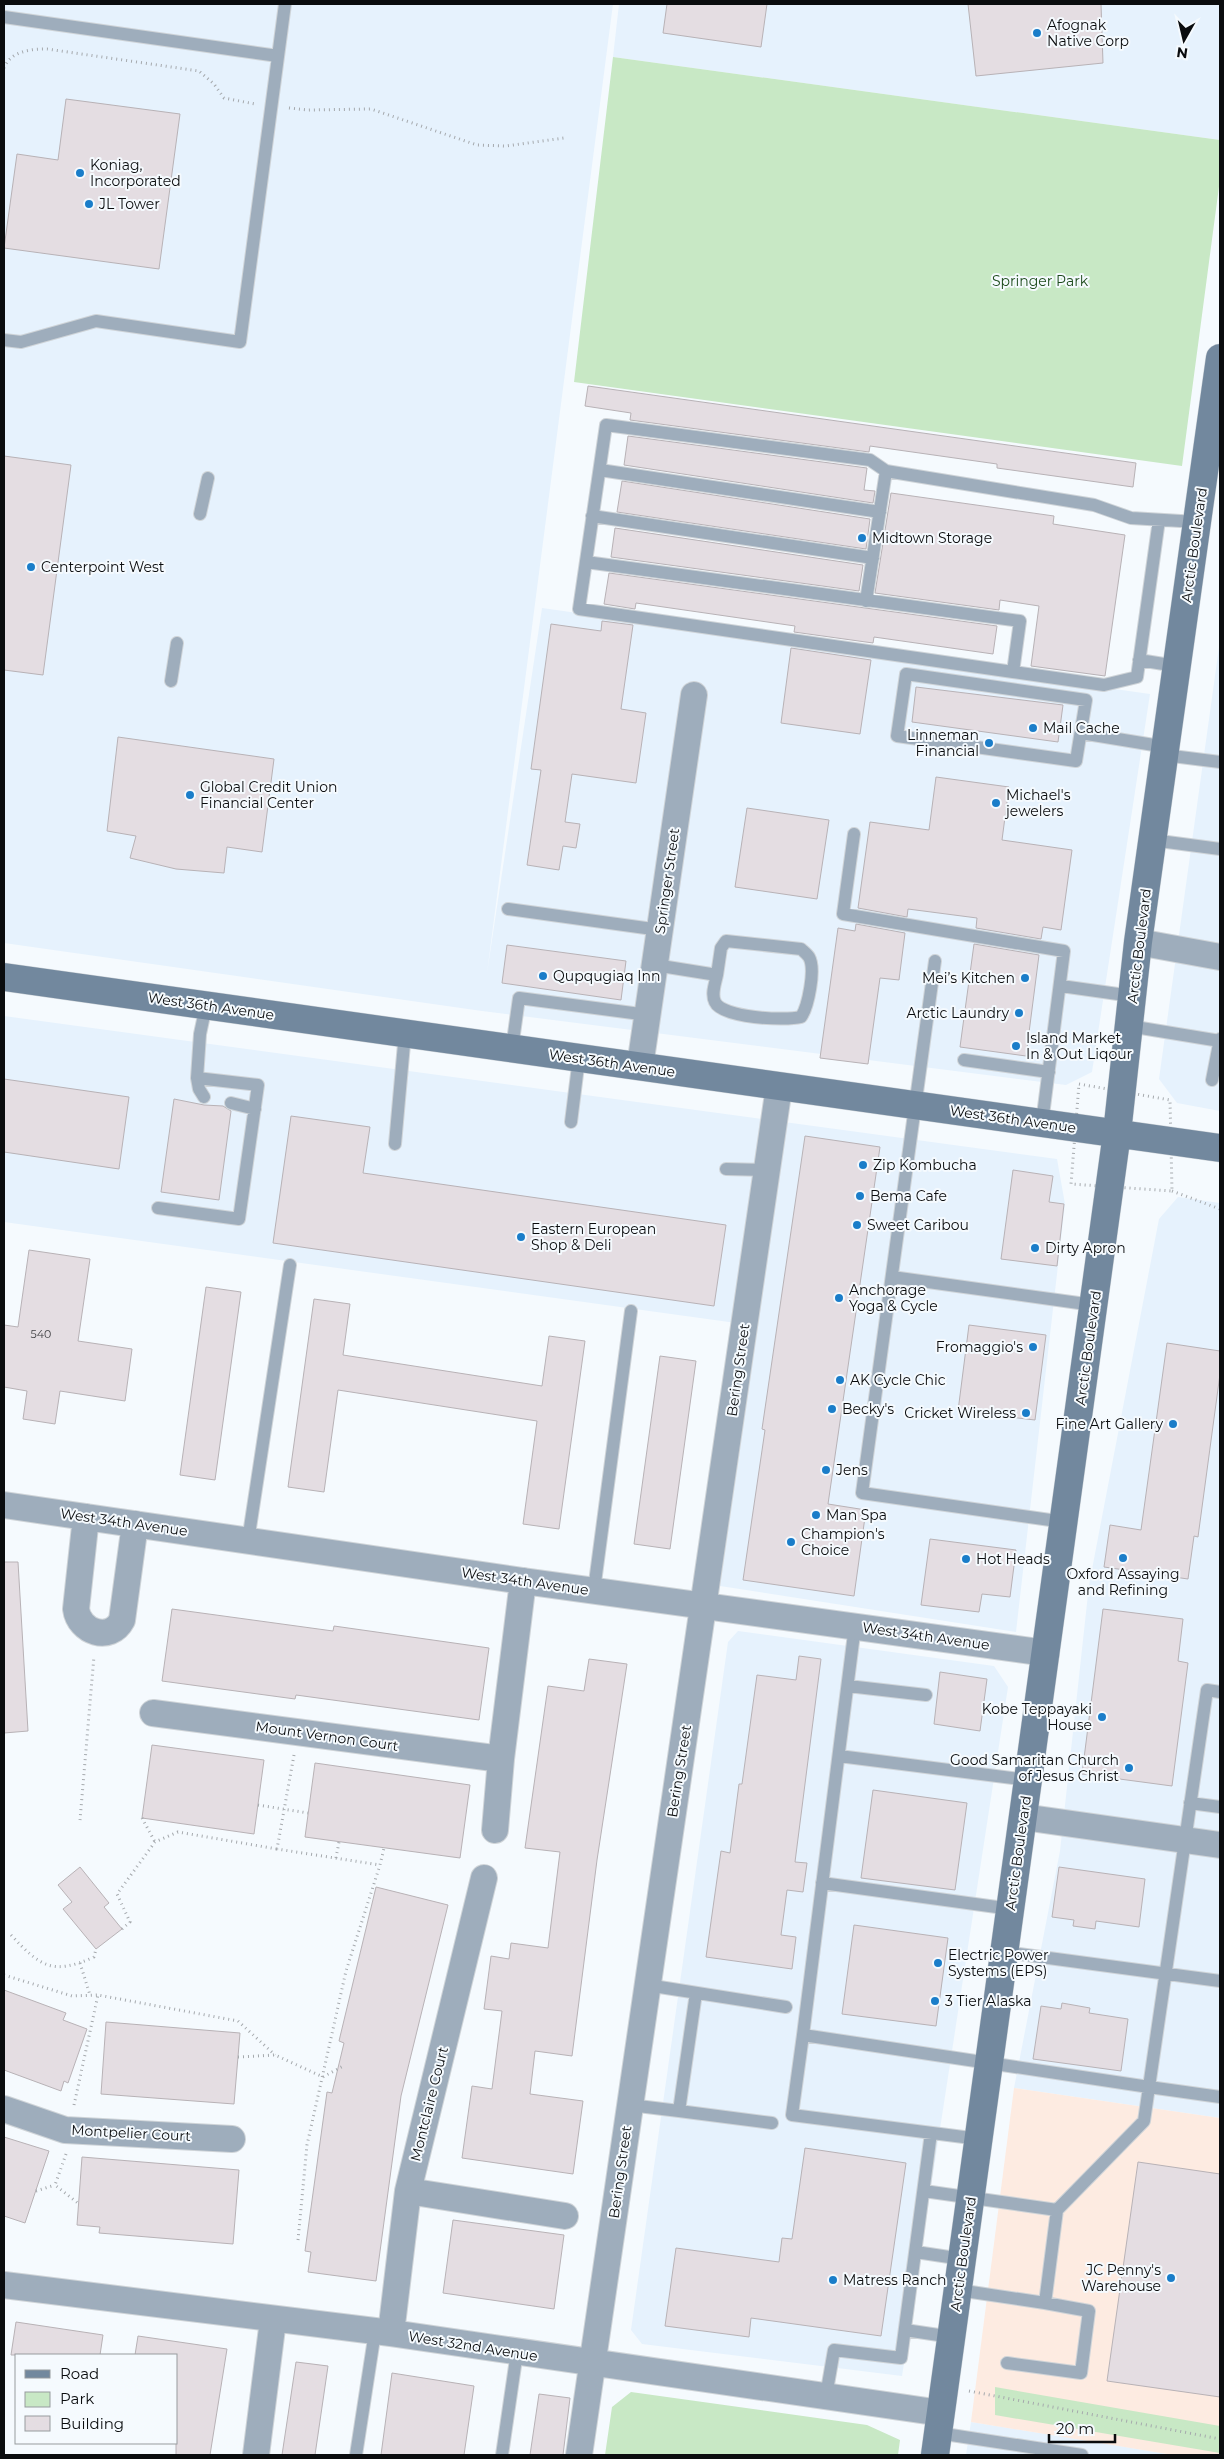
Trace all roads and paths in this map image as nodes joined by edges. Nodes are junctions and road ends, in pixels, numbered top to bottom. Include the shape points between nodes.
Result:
1 (285, 4) edge
2 (4, 17) edge
3 (278, 56) junction
4 (4, 340) edge
5 (1220, 358) edge
6 (1216, 412) edge
7 (600, 470) junction
8 (886, 471) junction
9 (208, 478) dead end
10 (880, 512) junction
11 (200, 514) dead end
12 (592, 516) junction
13 (1159, 520) junction
14 (1197, 522) junction
15 (873, 558) junction
16 (586, 562) junction
17 (866, 600) junction
18 (177, 643) dead end
19 (1139, 660) junction
20 (1176, 666) junction
21 (1013, 672) junction
22 (171, 681) dead end
23 (694, 695) dead end
24 (1081, 733) junction
25 (1165, 751) junction
26 (1220, 762) edge
27 (854, 834) dead end
28 (1152, 840) junction
29 (1220, 849) edge
30 (508, 909) dead end
31 (660, 930) junction
32 (1138, 942) junction
33 (1220, 957) edge
34 (935, 961) dead end
35 (655, 965) junction
36 (717, 975) junction
37 (4, 977) edge
38 (1060, 986) junction
39 (1132, 996) junction
40 (206, 1006) junction
41 (648, 1015) junction
42 (1129, 1026) junction
43 (405, 1034) junction
44 (1220, 1040) edge
45 (512, 1048) junction
46 (579, 1058) junction
47 (964, 1060) dead end
48 (640, 1066) junction
49 (1049, 1072) junction
50 (197, 1078) junction
51 (1212, 1080) dead end
52 (779, 1087) junction
53 (204, 1097) dead end
54 (231, 1103) dead end
55 (916, 1106) junction
56 (255, 1109) junction
57 (571, 1122) dead end
58 (1042, 1123) junction
59 (1117, 1133) junction
60 (395, 1144) dead end
61 (1220, 1148) edge
62 (726, 1169) dead end
63 (768, 1170) junction
64 (1172, 1190) dead end
65 (158, 1208) dead end
66 (1220, 1209) edge
67 (290, 1265) dead end
68 (892, 1277) junction
69 (1094, 1305) junction
70 (631, 1311) dead end
71 (4, 1504) edge
72 (86, 1517) junction
73 (1064, 1522) junction
74 (135, 1524) junction
75 (248, 1541) junction
76 (523, 1581) junction
77 (594, 1590) junction
78 (704, 1605) junction
79 (855, 1626) junction
80 (96, 1633) junction
81 (1046, 1653) junction
82 (848, 1686) junction
83 (1220, 1692) edge
84 (926, 1696) dead end
85 (153, 1713) dead end
86 (299, 1732) junction
87 (839, 1756) junction
88 (501, 1759) junction
89 (1028, 1780) junction
90 (1190, 1803) junction
91 (258, 1805) dead end
92 (1220, 1807) edge
93 (284, 1809) junction
94 (308, 1812) dead end
95 (1023, 1817) junction
96 (142, 1818) dead end
97 (80, 1820) dead end
98 (495, 1830) dead end
99 (1184, 1840) junction
100 (155, 1842) junction
101 (339, 1842) dead end
102 (1220, 1845) edge
103 (384, 1848) dead end
104 (277, 1849) junction
105 (336, 1858) junction
106 (380, 1865) junction
107 (484, 1878) dead end
108 (822, 1883) junction
109 (1011, 1909) junction
110 (122, 1929) dead end
111 (12, 1935) dead end
112 (96, 1949) dead end
113 (1004, 1952) junction
114 (80, 1963) junction
115 (1165, 1974) junction
116 (4, 1975) edge
117 (1220, 1981) edge
118 (647, 1985) junction
119 (696, 1993) junction
120 (90, 1995) junction
121 (98, 1995) junction
122 (786, 2007) dead end
123 (803, 2035) junction
124 (276, 2055) junction
125 (238, 2057) dead end
126 (345, 2065) dead end
127 (989, 2065) junction
128 (323, 2077) junction
129 (1149, 2088) junction
130 (1220, 2097) edge
131 (630, 2105) junction
132 (4, 2109) edge
133 (679, 2111) junction
134 (74, 2118) junction
135 (772, 2123) dead end
136 (932, 2133) junction
137 (232, 2139) dead end
138 (979, 2139) junction
139 (54, 2185) junction
140 (408, 2190) junction
141 (36, 2191) dead end
142 (924, 2191) junction
143 (971, 2197) junction
144 (79, 2204) dead end
145 (1057, 2210) junction
146 (565, 2216) dead end
147 (298, 2240) dead end
148 (916, 2252) junction
149 (962, 2259) junction
150 (4, 2285) edge
151 (958, 2290) junction
152 (1045, 2303) junction
153 (273, 2320) junction
154 (905, 2330) junction
155 (383, 2333) junction
156 (952, 2337) junction
157 (517, 2352) junction
158 (1007, 2363) dead end
159 (592, 2364) junction
160 (968, 2391) dead end
161 (826, 2396) junction
162 (938, 2434) edge
163 (1220, 2439) edge
164 (256, 2455) edge
165 (356, 2455) edge
166 (502, 2455) edge
167 (579, 2455) edge
168 (1082, 2455) edge

1 - 3 lane
2 - 3 lane
3 - 4 lane via 240,342 96,321 21,342
5 - 6 main road, Arctic Boulevard
6 - 14 main road, Arctic Boulevard
7 - 8 lane via 606,425 870,460
7 - 10 lane
7 - 12 lane
8 - 10 lane
8 - 13 lane via 1094,505 1131,518
9 - 11 lane
10 - 15 lane
12 - 15 lane
12 - 16 lane
13 - 14 lane
13 - 19 lane
14 - 20 main road, Arctic Boulevard
15 - 17 lane
16 - 17 lane
16 - 21 lane via 578,609
17 - 21 lane via 1020,621
18 - 22 lane
19 - 20 lane
19 - 21 lane via 1137,678 1104,686
20 - 25 main road, Arctic Boulevard
23 - 31 street, Springer Street
24 - 24 lane via 1086,700 906,674 896,736 1076,761
24 - 25 lane
25 - 26 lane
25 - 28 main road, Arctic Boulevard
27 - 38 lane via 842,914 1064,951
28 - 29 lane
28 - 32 main road, Arctic Boulevard
30 - 31 lane
31 - 35 street, Springer Street
32 - 33 street
32 - 39 main road, Arctic Boulevard
34 - 55 lane
35 - 36 lane
35 - 41 street, Springer Street
36 - 36 lane via 713,996 725,1012 788,1020 801,1018 806,1010 812,967 801,948 726,941 720,948
37 - 40 main road, West 36th Avenue
38 - 39 lane
38 - 49 lane
39 - 42 main road, Arctic Boulevard
40 - 43 main road, West 36th Avenue
40 - 50 lane
41 - 45 lane via 519,998
41 - 48 street, Springer Street
42 - 44 lane
42 - 59 main road, Arctic Boulevard
43 - 45 main road, West 36th Avenue
43 - 60 lane
44 - 51 lane
45 - 46 main road, West 36th Avenue
46 - 48 main road, West 36th Avenue
46 - 57 lane
47 - 49 lane
48 - 52 main road, West 36th Avenue
49 - 58 lane
50 - 53 lane
50 - 56 lane via 258,1086
52 - 55 main road, West 36th Avenue
52 - 63 street, Bering Street
54 - 56 lane
55 - 58 main road, West 36th Avenue
55 - 68 lane
56 - 65 lane via 239,1220
58 - 59 main road, West 36th Avenue
59 - 61 main road, West 36th Avenue
59 - 69 main road, Arctic Boulevard
62 - 63 lane
63 - 78 street, Bering Street
64 - 66 path
67 - 75 lane
68 - 69 lane
68 - 73 lane via 862,1493
69 - 73 main road, Arctic Boulevard
70 - 77 lane
71 - 72 street, West 34th Avenue
72 - 74 street, West 34th Avenue
72 - 80 street via 76,1609 83,1624
73 - 81 main road, Arctic Boulevard
74 - 75 street, West 34th Avenue
74 - 80 street via 122,1620 104,1634
75 - 76 street, West 34th Avenue
76 - 77 street, West 34th Avenue
76 - 88 street
77 - 78 street, West 34th Avenue
78 - 79 street, West 34th Avenue
78 - 118 street, Bering Street
79 - 81 street, West 34th Avenue
79 - 82 lane
80 - 97 path
81 - 89 main road, Arctic Boulevard
82 - 84 lane
82 - 87 lane
83 - 90 lane via 1207,1690
85 - 86 street, Mount Vernon Court
86 - 88 street, Mount Vernon Court
86 - 93 path
87 - 89 lane
87 - 108 lane
88 - 98 street
89 - 95 main road, Arctic Boulevard
90 - 92 lane
90 - 99 lane
91 - 93 path
93 - 94 path
93 - 104 path
95 - 99 street
95 - 109 main road, Arctic Boulevard
96 - 100 path
99 - 102 street
99 - 115 lane
100 - 104 path via 178,1832
100 - 110 path via 117,1894 130,1922
101 - 105 path
103 - 106 path
104 - 105 path
105 - 106 path
106 - 128 path via 346,1971
107 - 140 street, Montclaire Court
108 - 109 lane
108 - 123 lane
109 - 113 main road, Arctic Boulevard
111 - 114 path via 35,1960 53,1966
112 - 114 path via 94,1957
113 - 115 lane
113 - 127 main road, Arctic Boulevard
114 - 120 path
115 - 117 lane
115 - 129 lane
116 - 120 path via 72,1996
118 - 119 lane
118 - 131 street, Bering Street
119 - 122 lane
119 - 133 lane
120 - 121 path
121 - 124 path via 238,2021
121 - 134 path
123 - 127 lane
123 - 136 lane via 792,2115
124 - 125 path
124 - 128 path
126 - 128 path
127 - 129 lane
127 - 138 main road, Arctic Boulevard
128 - 147 path via 307,2144
129 - 130 lane
129 - 145 lane via 1144,2121
131 - 133 lane
131 - 159 street, Bering Street
132 - 134 street, Montpelier Court via 65,2130
133 - 135 lane
134 - 137 street, Montpelier Court
134 - 139 path
136 - 138 lane
136 - 142 lane
138 - 143 main road, Arctic Boulevard
139 - 141 path
139 - 144 path
140 - 146 street
140 - 155 street, Montclaire Court
142 - 143 lane
142 - 148 lane
143 - 145 lane
143 - 149 main road, Arctic Boulevard
145 - 152 lane
148 - 149 lane
148 - 154 lane
149 - 151 main road, Arctic Boulevard
150 - 153 street, West 32nd Avenue
151 - 152 lane
151 - 156 main road, Arctic Boulevard
152 - 158 lane via 1089,2311 1081,2373
153 - 155 street, West 32nd Avenue
153 - 164 street
154 - 156 lane
154 - 161 lane via 902,2358 834,2350
155 - 157 street, West 32nd Avenue
155 - 165 lane
156 - 162 main road, Arctic Boulevard
157 - 159 street, West 32nd Avenue
157 - 166 lane
159 - 161 street, West 32nd Avenue
159 - 167 street, Bering Street
160 - 163 path
161 - 162 street, West 32nd Avenue
162 - 168 lane

